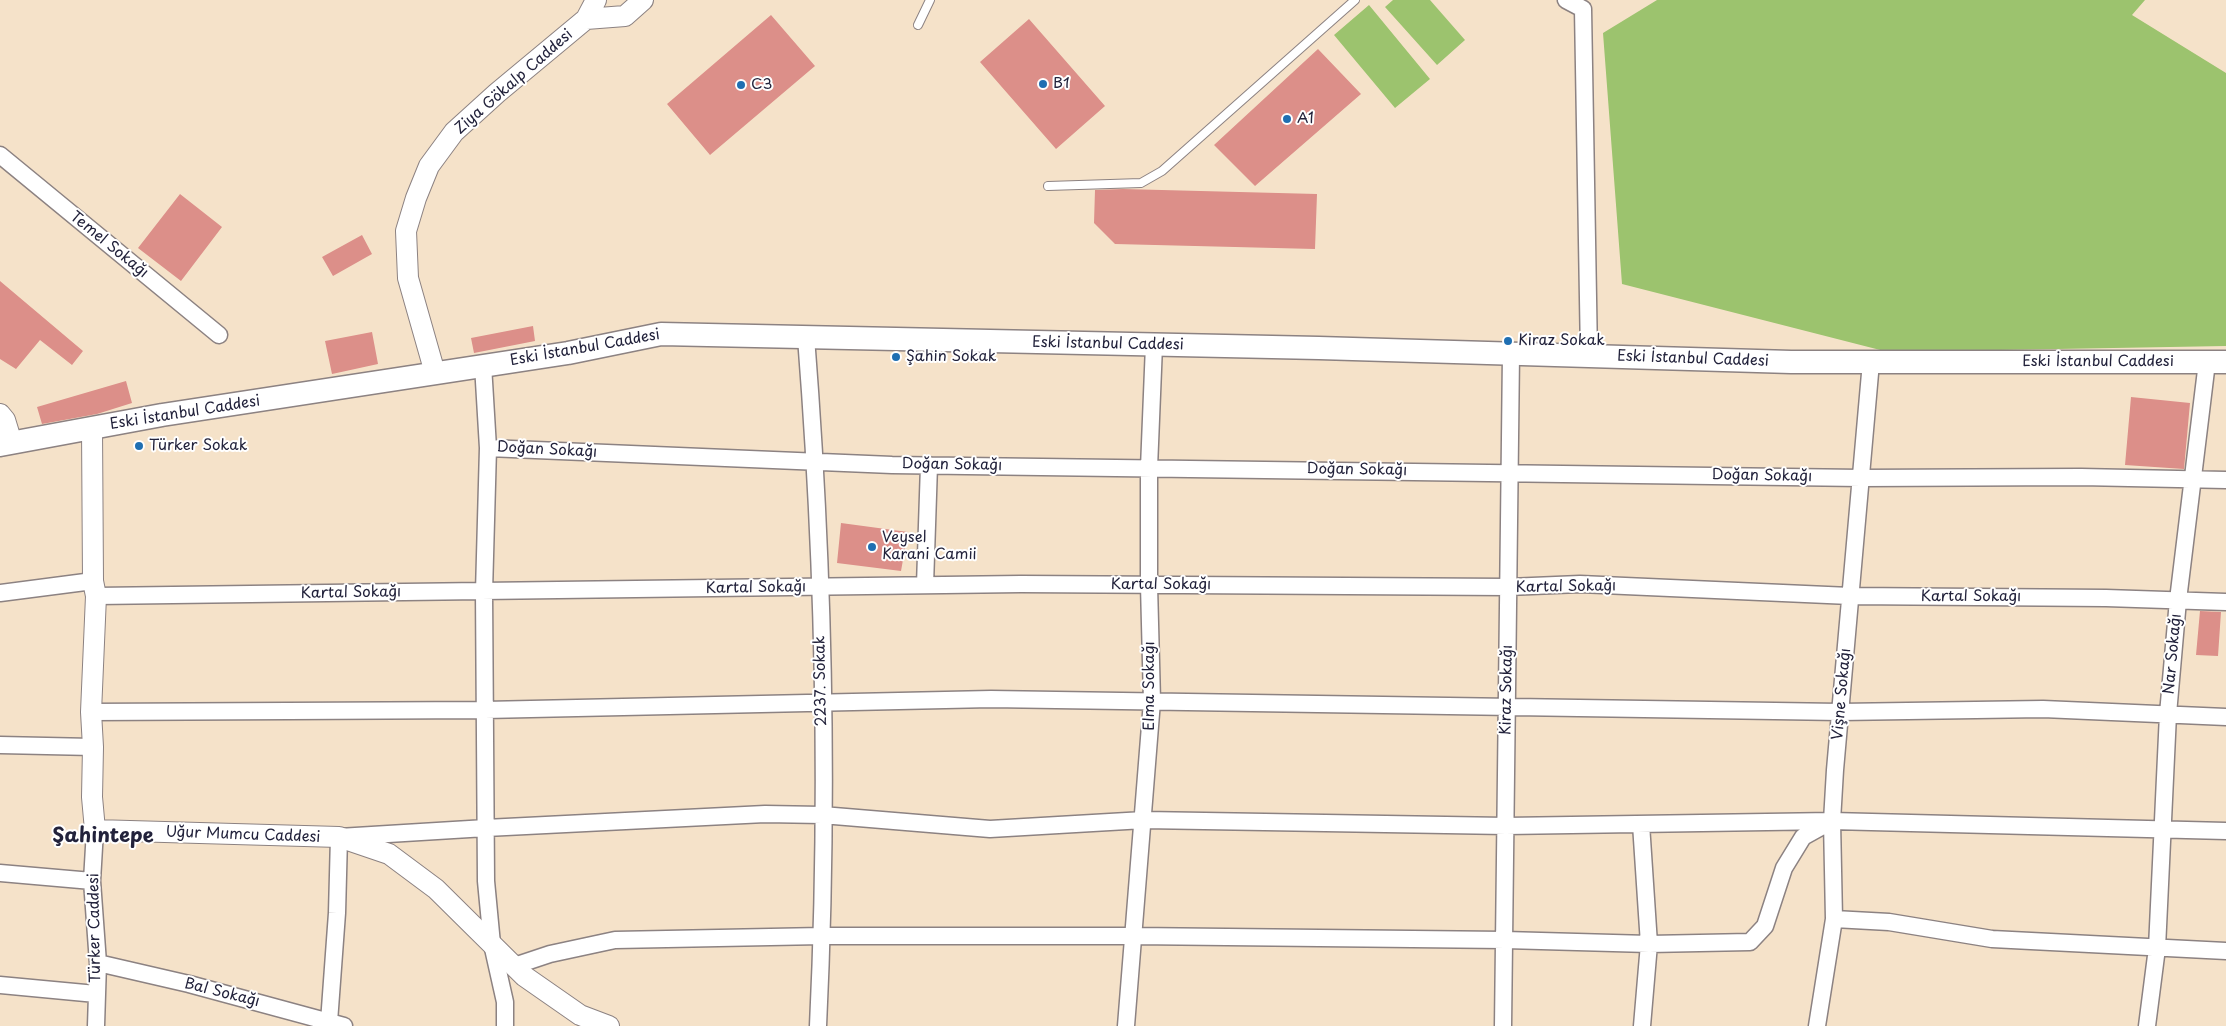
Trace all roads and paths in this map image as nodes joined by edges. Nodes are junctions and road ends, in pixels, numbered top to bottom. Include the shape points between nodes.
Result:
1 (596, 0) edge
2 (643, 0) edge
3 (930, 0) edge
4 (1355, 0) edge
5 (1566, 0) edge
6 (1587, 4) edge
7 (586, 19) junction
8 (918, 25) dead end
9 (0, 155) edge
10 (1048, 186) dead end
11 (219, 335) dead end
12 (806, 337) junction
13 (1154, 345) junction
14 (1511, 354) junction
15 (1589, 356) junction
16 (1871, 362) junction
17 (2216, 362) edge
18 (482, 365) junction
19 (435, 374) junction
20 (0, 414) edge
21 (92, 428) junction
22 (6, 444) edge
23 (488, 448) junction
24 (816, 462) junction
25 (929, 465) junction
26 (1149, 468) junction
27 (1510, 472) junction
28 (1861, 478) junction
29 (2193, 479) junction
30 (2226, 480) edge
31 (925, 585) junction
32 (1149, 585) junction
33 (820, 587) junction
34 (1508, 587) junction
35 (95, 589) junction
36 (484, 592) junction
37 (0, 593) edge
38 (1850, 596) junction
39 (2178, 600) junction
40 (2226, 602) edge
41 (1152, 701) junction
42 (822, 702) junction
43 (1507, 707) junction
44 (485, 710) junction
45 (91, 712) junction
46 (1840, 712) junction
47 (2168, 714) junction
48 (2226, 717) edge
49 (0, 745) edge
50 (93, 747) junction
51 (822, 815) junction
52 (1144, 820) junction
53 (1832, 821) junction
54 (1640, 824) junction
55 (1506, 826) junction
56 (486, 828) junction
57 (95, 830) junction
58 (2162, 830) junction
59 (2226, 832) edge
60 (339, 837) junction
61 (0, 873) edge
62 (92, 881) junction
63 (1834, 919) junction
64 (822, 936) junction
65 (1134, 936) junction
66 (1505, 940) junction
67 (492, 944) junction
68 (1648, 944) junction
69 (2157, 948) junction
70 (2226, 951) edge
71 (98, 963) junction
72 (514, 966) junction
73 (0, 985) edge
74 (96, 994) junction
75 (336, 1024) edge
76 (96, 1026) edge
77 (505, 1026) edge
78 (609, 1026) edge
79 (818, 1026) edge
80 (1126, 1026) edge
81 (1503, 1026) edge
82 (1642, 1026) edge
83 (1817, 1026) edge
84 (2148, 1026) edge

1 - 7 street, Ziya Gökalp Caddesi
2 - 7 street, Ziya Gökalp Caddesi via 625,16
3 - 8 lane
4 - 10 lane via 1162,171 1141,183
5 - 6 street
6 - 15 street
7 - 19 street, Ziya Gökalp Caddesi via 454,132 429,166 406,231 408,278
9 - 11 street, Temel Sokağı
12 - 13 main road, Eski İstanbul Caddesi
12 - 18 main road, Eski İstanbul Caddesi via 661,334 568,353
12 - 24 street, 2237. Sokak
13 - 14 main road, Eski İstanbul Caddesi
13 - 26 street, Elma Sokağı
14 - 15 main road, Eski İstanbul Caddesi
14 - 27 street, Kiraz Sokağı
15 - 16 main road, Eski İstanbul Caddesi
16 - 17 main road, Eski İstanbul Caddesi
16 - 28 street, Vişne Sokağı
17 - 29 street, Nar Sokağı
18 - 19 main road, Eski İstanbul Caddesi
18 - 23 street
19 - 21 main road, Eski İstanbul Caddesi
20 - 22 street via 5,420
21 - 22 main road, Eski İstanbul Caddesi
21 - 35 street
23 - 24 street, Doğan Sokağı
23 - 36 street
24 - 25 street, Doğan Sokağı
24 - 33 street, 2237. Sokak
25 - 26 street, Doğan Sokağı
25 - 31 street
26 - 27 street, Doğan Sokağı
26 - 32 street, Elma Sokağı
27 - 28 street, Doğan Sokağı
27 - 34 street, Kiraz Sokağı
28 - 29 street, Doğan Sokağı
28 - 38 street, Vişne Sokağı
29 - 30 street, Doğan Sokağı
29 - 39 street, Nar Sokağı
31 - 32 street, Kartal Sokağı
31 - 33 street, Kartal Sokağı
32 - 34 street, Kartal Sokağı
32 - 41 street, Elma Sokağı
33 - 36 street, Kartal Sokağı
33 - 42 street, 2237. Sokak
34 - 38 street, Kartal Sokağı via 1580,584
34 - 43 street, Kiraz Sokağı
35 - 36 street, Kartal Sokağı
35 - 37 street, Kartal Sokağı
35 - 45 street
36 - 44 street
38 - 39 street, Kartal Sokağı
38 - 46 street, Vişne Sokağı
39 - 40 street, Kartal Sokağı
39 - 47 street, Nar Sokağı
41 - 42 street
41 - 43 street
41 - 52 street, Elma Sokağı
42 - 44 street
42 - 51 street, 2237. Sokak
43 - 46 street
43 - 55 street, Kiraz Sokağı
44 - 45 street
44 - 56 street
45 - 50 street
46 - 47 street via 2043,709
46 - 53 street, Vişne Sokağı
47 - 48 street
47 - 58 street, Nar Sokağı
49 - 50 street
50 - 57 street
51 - 52 street via 990,829
51 - 56 street via 766,814
51 - 64 street, 2237. Sokak
52 - 55 street
52 - 65 street, Elma Sokağı
53 - 54 street
53 - 58 street
53 - 63 street, Vişne Sokağı
53 - 68 street via 1803,837 1784,868 1765,926 1750,942
54 - 55 street
54 - 68 street
55 - 66 street, Kiraz Sokağı
56 - 60 street
56 - 67 street via 486,881
57 - 60 street, Uğur Mumcu Caddesi
57 - 62 street, Türker Caddesi
58 - 59 street
58 - 69 street, Nar Sokağı
60 - 67 street, Uğur Mumcu Caddesi via 389,854 436,889
60 - 75 street
61 - 62 street
62 - 71 street, Türker Caddesi
63 - 69 street via 1889,922 1992,939
63 - 83 street, Vişne Sokağı
64 - 65 street
64 - 72 street via 615,940 550,954
64 - 79 street, 2237. Sokak
65 - 66 street
65 - 80 street, Elma Sokağı
66 - 68 street
66 - 81 street, Kiraz Sokağı
67 - 72 street, Uğur Mumcu Caddesi
67 - 77 street via 505,1002
68 - 82 street
69 - 70 street
69 - 84 street, Nar Sokağı
71 - 74 street, Türker Caddesi
71 - 75 street, Bal Sokağı via 198,986
72 - 78 street, Uğur Mumcu Caddesi via 580,1015
73 - 74 street
74 - 76 street, Türker Caddesi

